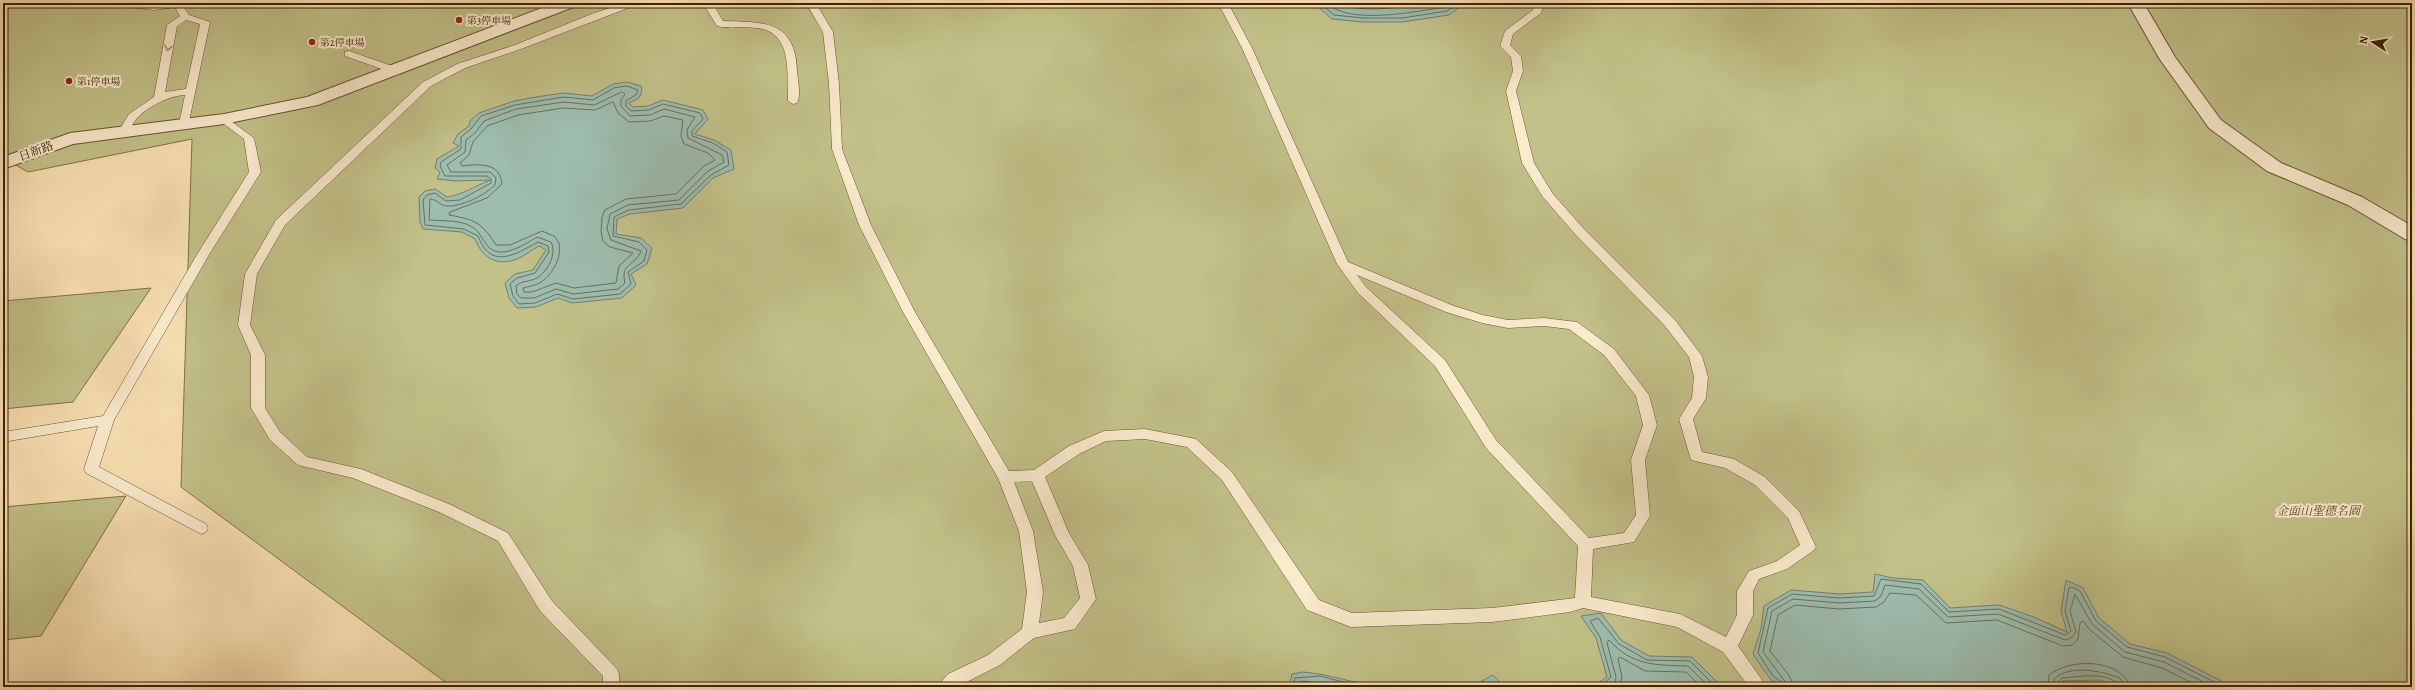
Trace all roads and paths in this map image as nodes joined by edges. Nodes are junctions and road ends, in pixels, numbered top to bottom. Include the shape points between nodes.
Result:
1 (121, 3) edge
2 (570, 3) edge
3 (636, 3) edge
4 (704, 3) edge
5 (811, 3) edge
6 (1223, 3) edge
7 (1539, 3) edge
8 (2139, 3) edge
9 (182, 4) edge
10 (185, 17) junction
11 (349, 54) dead end
12 (394, 70) junction
13 (191, 92) junction
14 (159, 98) junction
15 (793, 101) dead end
16 (224, 119) junction
17 (184, 124) junction
18 (123, 132) junction
19 (3, 163) edge
20 (2412, 235) edge
21 (1343, 264) junction
22 (107, 420) junction
23 (3, 437) edge
24 (1037, 475) junction
25 (1005, 477) junction
26 (201, 528) dead end
27 (1586, 544) junction
28 (1584, 602) junction
29 (1030, 632) junction
30 (1729, 647) junction
31 (611, 687) edge
32 (945, 687) edge
33 (1759, 687) edge

1 - 9 lane via 154,7
2 - 12 street, 日新路
3 - 31 lane via 461,66 427,84 280,223 251,274 244,325 258,355 258,408 275,436 303,461 356,473 444,508 503,537 546,606 612,674
4 - 15 lane via 710,6 720,24 760,25 781,35 792,54
5 - 25 lane via 828,32 837,149 865,225 909,312
6 - 21 lane via 1247,48
7 - 30 lane via 1538,12 1508,33 1504,46 1516,56 1518,71 1511,91 1528,163 1548,196 1670,323 1695,356 1701,377 1699,398 1686,419 1696,456 1729,463 1760,481 1794,515 1808,547 1782,565 1754,575 1744,591 1745,615
8 - 20 street via 2138,7 2167,58 2215,124 2274,167 2355,201
9 - 10 lane
10 - 13 lane via 205,22
10 -> 14 lane via 172,25
11 - 12 lane
12 - 16 street, 日新路 via 312,101
13 - 14 lane via 172,93
13 - 17 lane
14 - 18 lane via 133,116
16 - 17 street, 日新路
16 - 22 lane via 250,138 255,172 204,253
17 - 18 street, 日新路
18 - 19 street, 日新路 via 70,139
21 - 27 lane via 1362,290 1440,363 1491,444
21 - 27 lane via 1450,309 1482,319 1508,324 1544,322 1572,325 1609,352 1642,395 1650,425 1638,460 1643,516 1629,538
22 - 23 lane
22 - 26 lane via 91,468
24 - 25 lane
24 - 28 lane via 1074,450 1104,436 1146,434 1191,444 1227,476 1313,605 1351,620 1492,615 1570,606
24 - 29 lane via 1062,536 1080,565 1088,599 1069,624
25 - 29 lane via 1026,531 1036,592
27 - 28 lane
28 - 30 lane via 1680,621
29 - 32 lane via 994,660 954,679
30 - 33 lane

